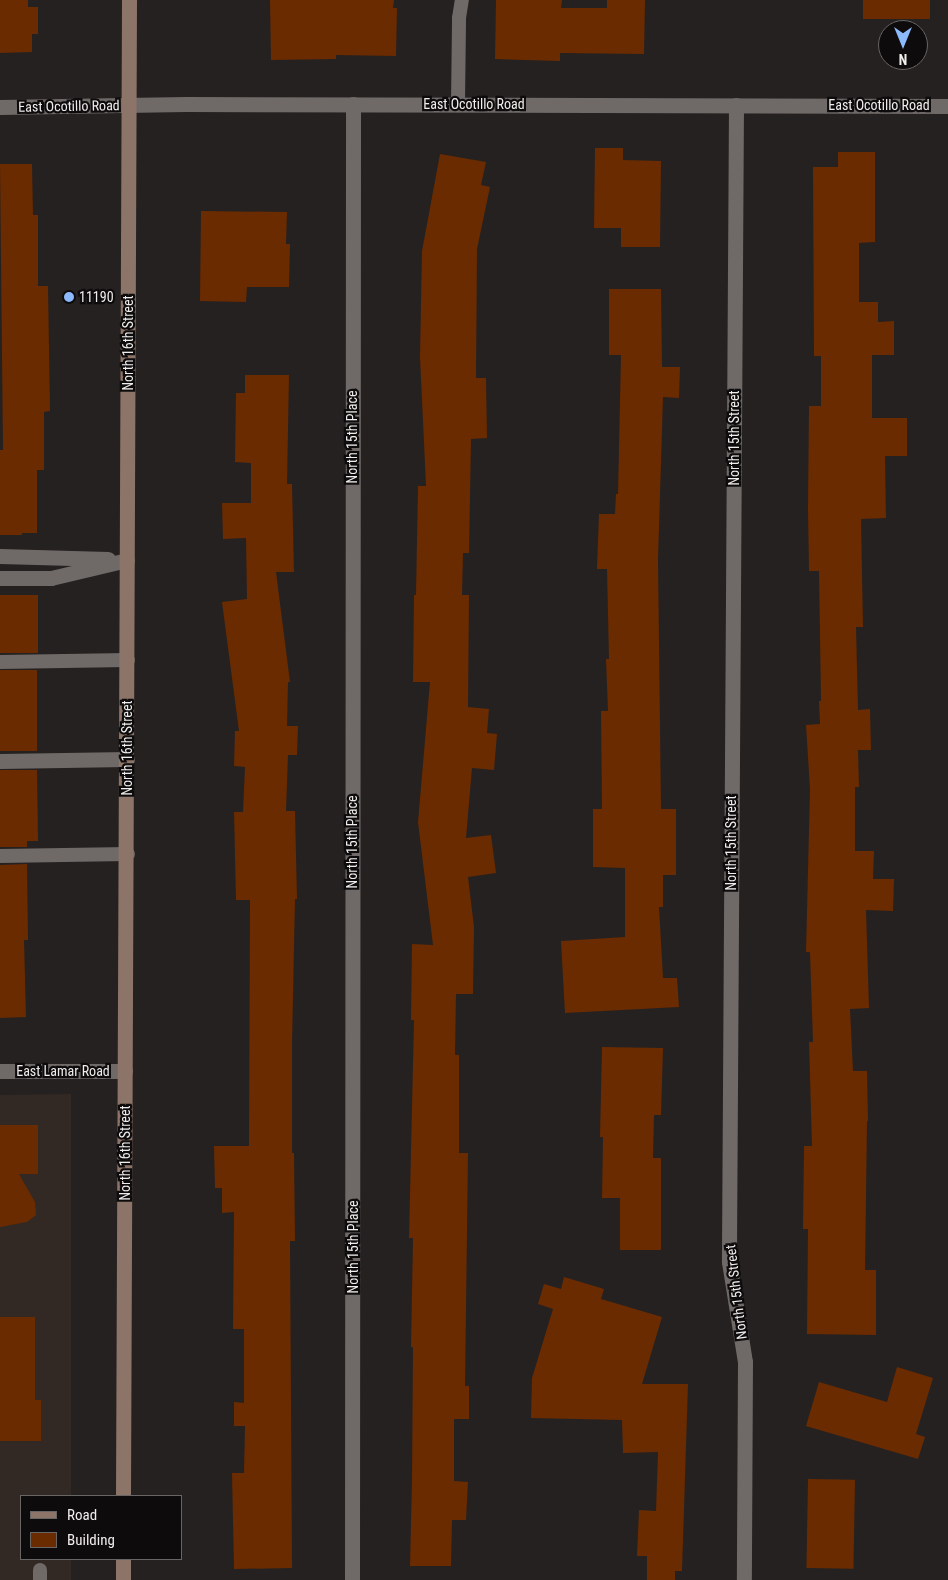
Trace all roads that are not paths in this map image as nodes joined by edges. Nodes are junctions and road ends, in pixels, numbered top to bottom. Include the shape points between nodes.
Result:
1 (129, 0) edge
2 (462, 0) edge
3 (353, 104) junction
4 (458, 104) junction
5 (129, 105) junction
6 (736, 105) junction
7 (0, 106) edge
8 (948, 106) edge
9 (0, 556) edge
10 (127, 560) junction
11 (0, 578) edge
12 (128, 660) junction
13 (0, 662) edge
14 (127, 760) junction
15 (0, 761) edge
16 (128, 854) junction
17 (0, 856) edge
18 (125, 1071) junction
19 (0, 1072) edge
20 (123, 1495) edge
21 (123, 1560) edge
22 (123, 1580) edge
23 (352, 1580) edge
24 (744, 1580) edge

1 - 5 main road, North 16th Street
2 - 4 lane
3 - 4 street, East Ocotillo Road
3 - 5 street, East Ocotillo Road
3 - 23 street, North 15th Place
4 - 6 street, East Ocotillo Road
5 - 7 street, East Ocotillo Road
5 - 10 main road, North 16th Street
6 - 8 street, East Ocotillo Road
6 - 24 street, North 15th Street via 729,1262 745,1362
9 - 10 street
10 - 11 street via 52,578
10 - 12 main road, North 16th Street
12 - 13 lane
12 - 14 main road, North 16th Street
14 - 15 street
14 - 16 main road, North 16th Street
16 - 17 lane
16 - 18 main road, North 16th Street
18 - 19 street, East Lamar Road
18 - 20 main road, North 16th Street
21 - 22 main road

